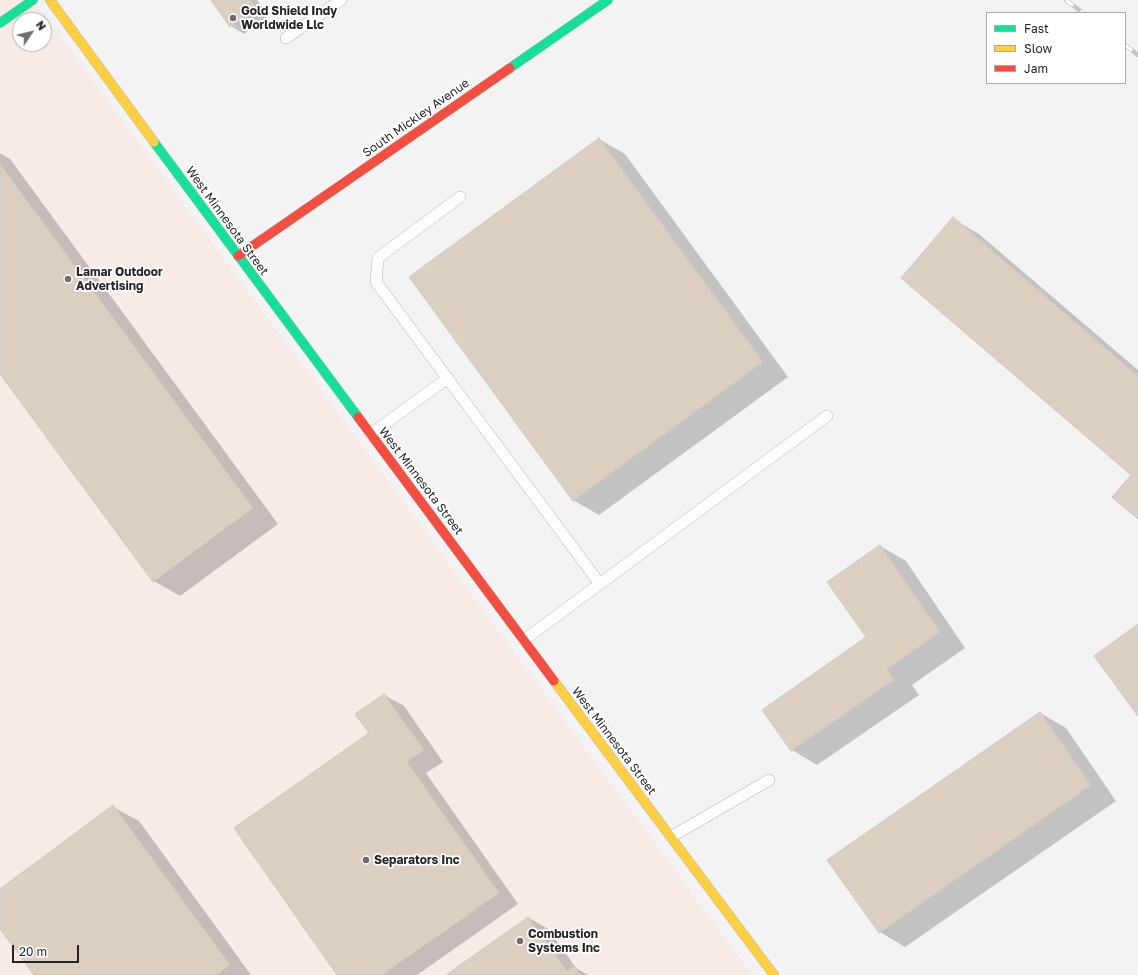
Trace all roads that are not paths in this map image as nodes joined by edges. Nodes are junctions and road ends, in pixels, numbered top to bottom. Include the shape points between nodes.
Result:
1 (33, 0) edge
2 (50, 0) edge
3 (341, 0) edge
4 (608, 0) edge
5 (0, 23) edge
6 (286, 38) dead end
7 (460, 197) dead end
8 (238, 256) junction
9 (448, 378) junction
10 (827, 416) dead end
11 (371, 434) junction
12 (600, 584) junction
13 (524, 640) junction
14 (769, 780) dead end
15 (671, 837) junction
16 (774, 975) edge

1 - 5 street
2 - 8 street, West Minnesota Street
3 - 6 lane
4 - 8 street, South Mickley Avenue
7 - 9 lane via 378,258 376,282
8 - 11 street, West Minnesota Street
9 - 11 lane
9 - 12 lane
10 - 12 lane
11 - 13 street, West Minnesota Street
12 - 13 lane
13 - 15 street, West Minnesota Street
14 - 15 lane
15 - 16 street, West Minnesota Street

